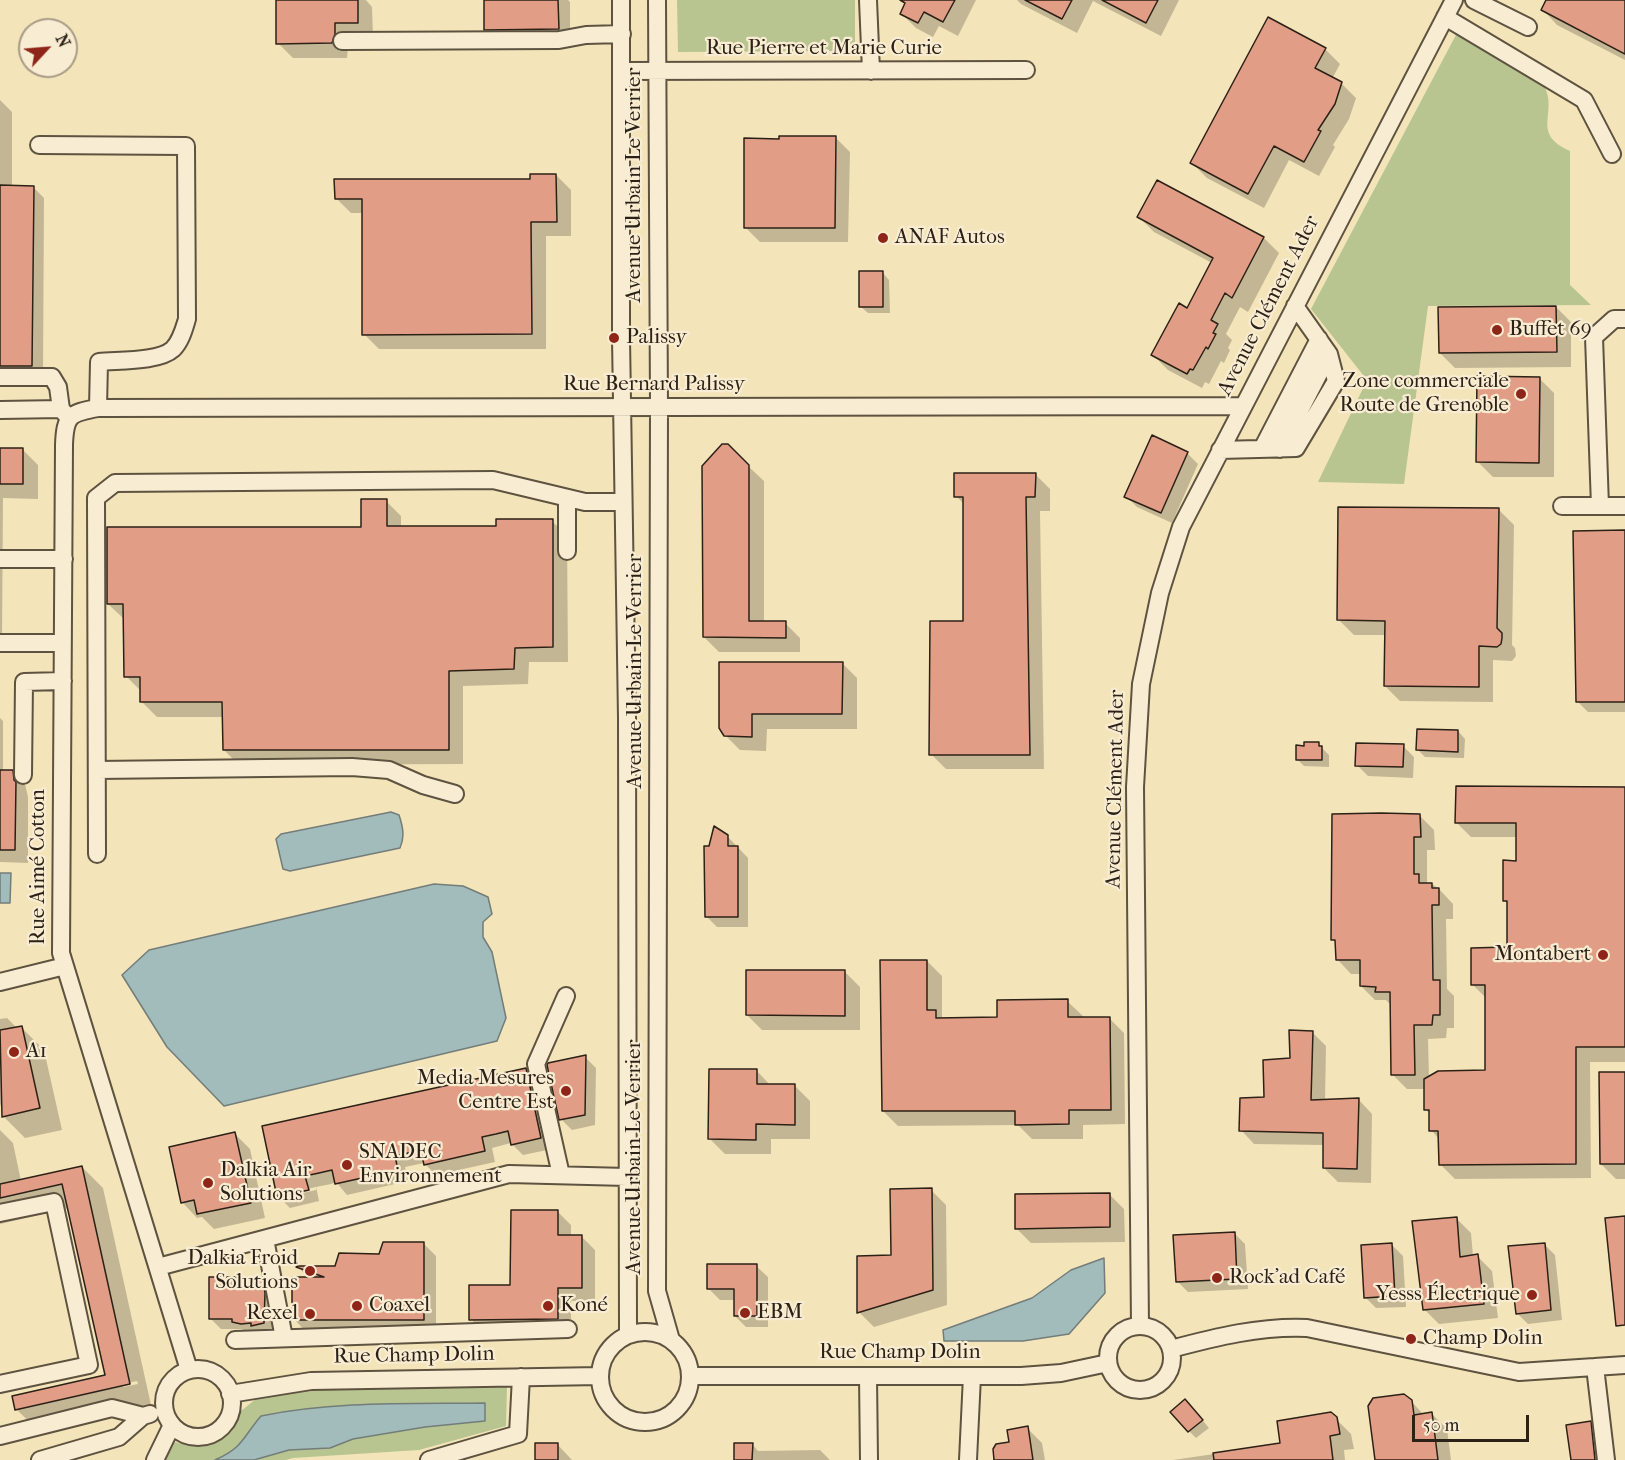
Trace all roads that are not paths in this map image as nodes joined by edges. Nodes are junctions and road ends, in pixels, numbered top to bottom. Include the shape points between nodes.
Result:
1 (621, 0) edge
2 (657, 0) edge
3 (868, 0) edge
4 (1454, 0) edge
5 (1474, 0) edge
6 (1445, 17) junction
7 (1528, 27) dead end
8 (622, 34) junction
9 (342, 41) dead end
10 (1026, 70) dead end
11 (622, 71) junction
12 (871, 71) junction
13 (657, 72) junction
14 (39, 145) dead end
15 (1612, 154) dead end
16 (1295, 306) junction
17 (1625, 319) edge
18 (1319, 339) junction
19 (0, 377) edge
20 (1243, 406) junction
21 (622, 407) junction
22 (659, 407) junction
23 (98, 408) junction
24 (0, 410) edge
25 (65, 414) junction
26 (1262, 449) junction
27 (1220, 450) junction
28 (567, 498) junction
29 (623, 502) junction
30 (1562, 506) dead end
31 (1600, 506) junction
32 (1625, 506) edge
33 (567, 551) dead end
34 (0, 559) edge
35 (64, 559) junction
36 (0, 643) edge
37 (62, 643) junction
38 (63, 681) junction
39 (97, 770) junction
40 (23, 775) dead end
41 (455, 794) dead end
42 (97, 854) dead end
43 (65, 966) junction
44 (0, 982) edge
45 (567, 996) dead end
46 (561, 1175) junction
47 (627, 1177) junction
48 (0, 1213) edge
49 (265, 1239) junction
50 (158, 1267) junction
51 (1140, 1326) junction
52 (568, 1329) dead end
53 (628, 1335) junction
54 (285, 1338) junction
55 (235, 1340) dead end
56 (671, 1340) junction
57 (1171, 1349) junction
58 (1108, 1363) junction
59 (1625, 1365) edge
60 (1595, 1367) junction
61 (189, 1370) junction
62 (599, 1376) junction
63 (691, 1376) junction
64 (868, 1376) junction
65 (972, 1376) junction
66 (521, 1377) junction
67 (0, 1384) edge
68 (230, 1394) junction
69 (143, 1416) junction
70 (169, 1418) junction
71 (1, 1435) edge
72 (87, 1447) junction
73 (40, 1460) edge
74 (64, 1460) edge
75 (155, 1460) edge
76 (429, 1460) edge
77 (869, 1460) edge
78 (968, 1460) edge
79 (1606, 1460) edge

1 - 8 street, Avenue Urbain Le Verrier
2 - 13 street, Avenue Urbain Le Verrier
3 - 12 street
4 - 6 street, Avenue Clément Ader
5 - 7 street
6 - 15 street via 1584,100
6 - 16 street, Avenue Clément Ader
8 - 9 street via 559,40
8 - 11 street, Avenue Urbain Le Verrier
10 - 12 street, Rue Pierre et Marie Curie
11 - 13 street, Rue Pierre et Marie Curie
11 - 21 street, Avenue Urbain Le Verrier
12 - 13 street, Rue Pierre et Marie Curie
13 - 22 street, Avenue Urbain Le Verrier
14 - 23 street via 186,146 187,319 183,332 172,350 160,357 99,362
16 - 18 street
16 - 20 street, Avenue Clément Ader
17 - 31 street via 1614,319 1594,338
18 - 26 street
18 - 26 street via 1329,354 1335,381 1296,448
19 - 25 street via 52,377
20 - 22 street, Rue Bernard Palissy
20 - 27 street, Avenue Clément Ader
21 - 22 street, Rue Bernard Palissy
21 - 23 street, Rue Bernard Palissy
21 - 29 street, Avenue Urbain Le Verrier
22 - 56 street, Avenue Urbain Le Verrier via 657,1291
23 - 25 street, Rue Bernard Palissy
24 - 25 street, Rue Bernard Palissy
25 - 35 street, Rue Aimé Cotton
26 - 27 street
27 - 51 street, Avenue Clément Ader via 1181,527 1160,593 1141,684 1135,788
28 - 29 street
28 - 33 street
28 - 39 street via 493,480 115,483 96,498
29 - 47 street, Avenue Urbain Le Verrier
30 - 31 street
31 - 32 street
34 - 35 street
35 - 37 street, Rue Aimé Cotton
36 - 37 street
37 - 38 street, Rue Aimé Cotton
38 - 40 street via 24,682
38 - 43 street, Rue Aimé Cotton via 61,953
39 - 41 street via 352,767 389,770
39 - 42 street
43 - 44 street
43 - 50 street, Rue Aimé Cotton
45 - 46 street via 536,1064
46 - 47 street
46 - 49 street via 509,1174
47 - 53 street, Avenue Urbain Le Verrier
48 - 67 street via 54,1202 89,1365
49 - 50 street
49 - 54 street
50 - 61 street, Rue Aimé Cotton
51 - 57 street via 1160,1332
51 - 58 street via 1116,1337 1109,1349
52 - 54 street
53 - 56 street via 643,1332
53 - 62 street via 608,1352
54 - 55 street
56 - 63 street via 685,1356
57 - 58 street via 1170,1370 1165,1379 1147,1389 1137,1390 1118,1381
57 - 60 street via 1259,1330 1306,1328 1519,1372
58 - 65 street, Rue Champ Dolin via 1061,1373
59 - 60 street
60 - 79 street
61 - 68 street via 210,1371
61 - 70 street via 179,1375 166,1393
62 - 63 street via 607,1401 617,1412 629,1420 644,1422 672,1414 688,1391
62 - 66 street, Rue Champ Dolin
63 - 64 street, Rue Champ Dolin
64 - 65 street, Rue Champ Dolin
64 - 77 street
65 - 78 street
66 - 68 street, Rue Champ Dolin via 311,1381
66 - 76 street via 519,1434
68 - 70 street via 229,1416 214,1433 192,1437 181,1433
69 - 70 street
69 - 71 street via 112,1408
69 - 72 street via 119,1437
70 - 75 street
72 - 73 street
72 - 74 street

